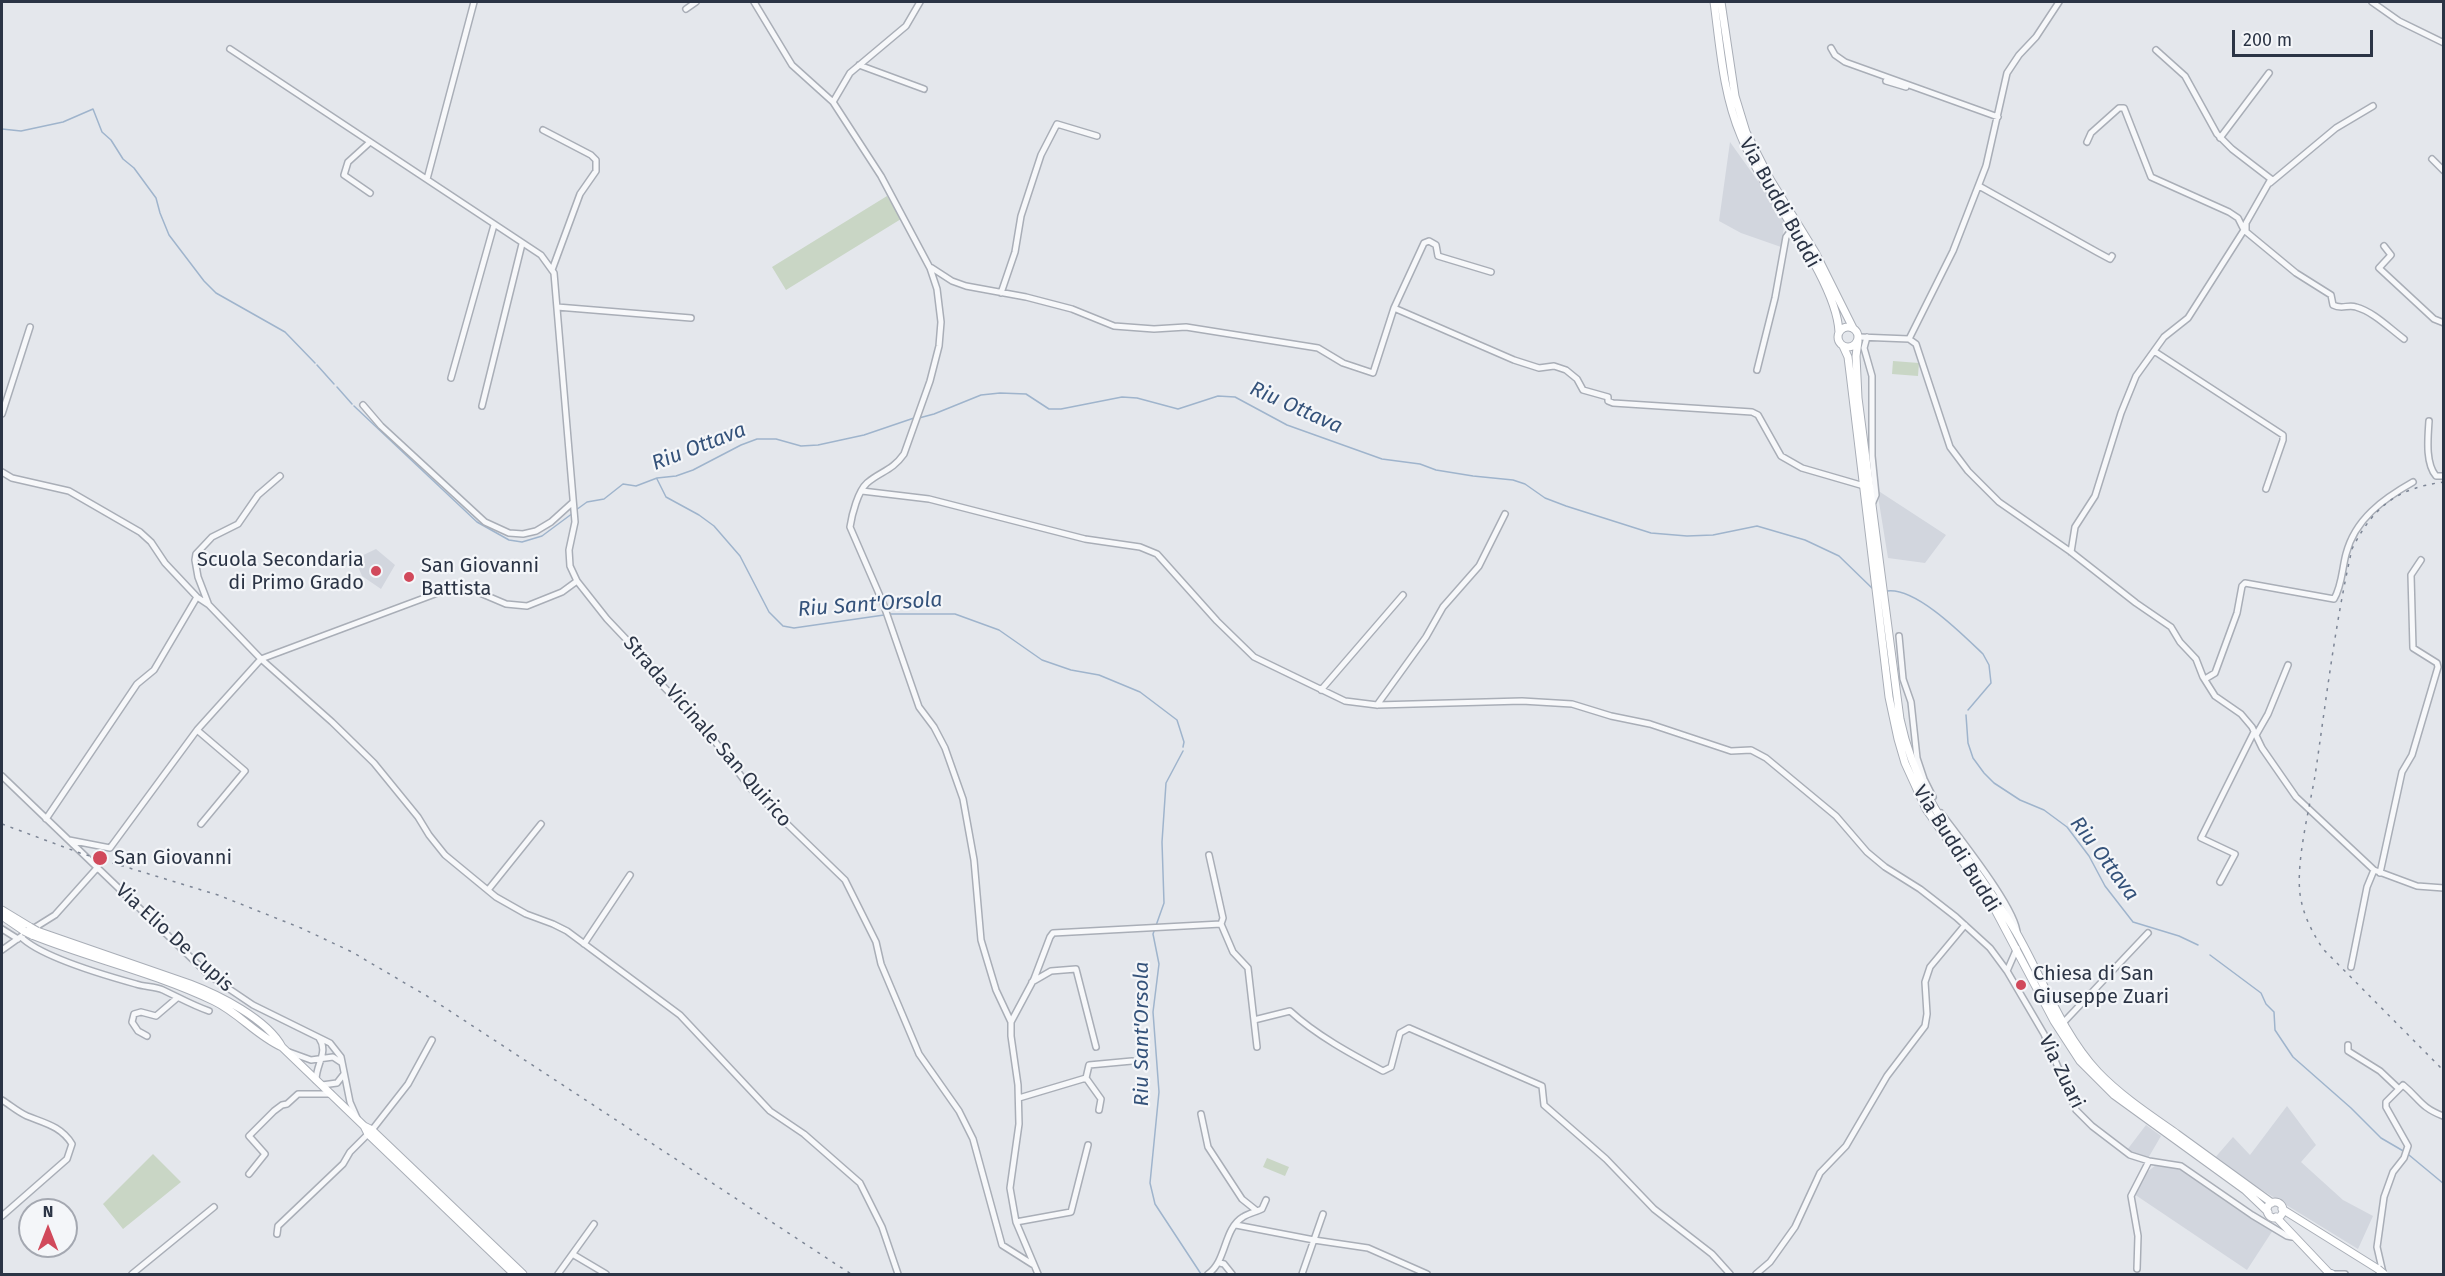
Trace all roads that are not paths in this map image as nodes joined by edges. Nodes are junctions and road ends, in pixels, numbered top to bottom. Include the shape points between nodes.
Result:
1 (474, 2) edge
2 (696, 2) edge
3 (754, 2) edge
4 (920, 2) edge
5 (1714, 2) edge
6 (1721, 2) edge
7 (2059, 2) edge
8 (2372, 2) edge
9 (686, 9) dead end
10 (2444, 43) edge
11 (1831, 48) dead end
12 (230, 49) dead end
13 (2156, 50) dead end
14 (859, 65) junction
15 (2269, 73) dead end
16 (1886, 81) dead end
17 (924, 89) dead end
18 (833, 102) junction
19 (2373, 106) dead end
20 (1998, 118) junction
21 (543, 130) dead end
22 (1097, 136) dead end
23 (2220, 138) junction
24 (2086, 142) dead end
25 (369, 143) junction
26 (2432, 159) dead end
27 (2444, 171) edge
28 (427, 179) junction
29 (2270, 183) junction
30 (1979, 186) junction
31 (370, 193) dead end
32 (494, 225) junction
33 (1792, 228) junction
34 (2245, 230) junction
35 (522, 244) junction
36 (2384, 246) dead end
37 (2112, 256) dead end
38 (930, 268) junction
39 (552, 270) junction
40 (1491, 272) dead end
41 (1001, 293) junction
42 (557, 307) junction
43 (1394, 308) junction
44 (691, 318) dead end
45 (2444, 323) edge
46 (30, 327) dead end
47 (1853, 328) junction
48 (1839, 332) junction
49 (1861, 338) junction
50 (1910, 339) junction
51 (2404, 339) dead end
52 (1843, 346) junction
53 (2154, 351) junction
54 (1757, 370) dead end
55 (451, 378) dead end
56 (363, 405) dead end
57 (482, 406) dead end
58 (2, 414) edge
59 (2428, 421) dead end
60 (1863, 432) junction
61 (1872, 437) junction
62 (2, 472) edge
63 (280, 476) dead end
64 (2444, 476) edge
65 (2413, 482) dead end
66 (1864, 486) junction
67 (2266, 489) dead end
68 (862, 491) junction
69 (1873, 502) junction
70 (573, 509) junction
71 (1505, 514) dead end
72 (2071, 552) junction
73 (2421, 560) dead end
74 (577, 581) junction
75 (1880, 583) junction
76 (1402, 596) dead end
77 (196, 597) junction
78 (1882, 601) junction
79 (209, 605) junction
80 (1899, 636) dead end
81 (261, 659) junction
82 (2288, 665) dead end
83 (2205, 679) junction
84 (1321, 690) junction
85 (1377, 705) junction
86 (197, 730) junction
87 (1903, 733) junction
88 (2255, 734) junction
89 (1915, 746) junction
90 (2, 776) edge
91 (46, 819) junction
92 (201, 824) dead end
93 (541, 824) dead end
94 (69, 840) junction
95 (1209, 855) dead end
96 (97, 868) junction
97 (2377, 871) junction
98 (630, 875) dead end
99 (2220, 882) dead end
100 (2444, 888) edge
101 (488, 890) junction
102 (2, 910) edge
103 (2, 916) edge
104 (1221, 924) junction
105 (1965, 925) junction
106 (2, 929) edge
107 (2018, 931) junction
108 (27, 933) junction
109 (2148, 933) dead end
110 (584, 944) junction
111 (2017, 948) junction
112 (2, 950) edge
113 (2351, 968) dead end
114 (2007, 971) junction
115 (1032, 982) junction
116 (177, 998) junction
117 (209, 1011) dead end
118 (1254, 1020) junction
119 (1011, 1023) junction
120 (2060, 1024) junction
121 (2044, 1034) junction
122 (316, 1035) junction
123 (147, 1036) dead end
124 (432, 1040) dead end
125 (2348, 1045) dead end
126 (1096, 1047) dead end
127 (1257, 1047) dead end
128 (285, 1049) junction
129 (322, 1060) junction
130 (1132, 1060) dead end
131 (343, 1064) junction
132 (344, 1074) junction
133 (1086, 1078) junction
134 (319, 1082) junction
135 (2398, 1088) junction
136 (331, 1094) junction
137 (1019, 1098) junction
138 (2, 1100) edge
139 (1099, 1110) dead end
140 (1201, 1114) dead end
141 (2443, 1116) edge
142 (357, 1119) junction
143 (370, 1132) junction
144 (1088, 1145) dead end
145 (2150, 1161) junction
146 (249, 1174) dead end
147 (1266, 1200) dead end
148 (2272, 1203) junction
149 (214, 1207) dead end
150 (2282, 1209) junction
151 (1257, 1211) junction
152 (2268, 1212) junction
153 (1323, 1214) dead end
154 (2, 1216) edge
155 (2276, 1217) junction
156 (1017, 1222) junction
157 (594, 1224) dead end
158 (1236, 1225) junction
159 (278, 1234) dead end
160 (2292, 1237) junction
161 (1314, 1240) junction
162 (574, 1255) junction
163 (1220, 1263) junction
164 (1032, 1264) junction
165 (2137, 1269) dead end
166 (1210, 1273) edge
167 (2382, 1273) edge
168 (561, 1274) edge
169 (2331, 1274) edge
170 (132, 1275) edge
171 (514, 1275) edge
172 (523, 1275) edge
173 (606, 1275) edge
174 (898, 1275) edge
175 (1038, 1275) edge
176 (1232, 1275) edge
177 (1302, 1275) edge
178 (1427, 1275) edge
179 (1730, 1275) edge
180 (1756, 1275) edge
181 (2345, 1275) edge

1 - 28 street
2 - 9 street
3 - 18 street via 792,65
4 - 14 street via 906,26
5 - 33 main road, Via Buddi Buddi via 1729,97 1740,134
6 - 47 main road, Via Buddi Buddi via 1735,96 1746,132 1815,252
7 - 20 street via 2007,73
8 - 10 street via 2399,21
11 - 20 street via 1845,62
12 - 25 street
13 - 23 street via 2185,76
14 - 17 street
14 - 18 street via 843,81
15 - 23 street
16 - 20 street
18 - 38 street via 881,176
19 - 29 street via 2336,128
20 - 30 street
21 - 39 street via 596,160 596,171 580,194
22 - 41 street via 1058,124 1038,165
23 - 29 street via 2269,176
24 - 34 street via 2091,133 2119,108 2124,108 2151,177 2229,212
25 - 28 street
25 - 31 street via 348,162 344,175
26 - 27 street
28 - 32 street
29 - 34 street
30 - 37 street via 2110,259
30 - 50 street
32 - 35 street
32 - 55 street
33 - 48 main road, Via Buddi Buddi via 1810,255 1832,303
33 - 54 street via 1786,237
34 - 51 street via 2296,273 2331,295 2333,305 2341,309 2356,307
34 - 53 street via 2188,318 2164,337
35 - 39 street via 541,255
35 - 57 street
36 - 45 street via 2391,255 2379,268 2434,319
38 - 41 street via 959,284
38 - 68 street via 941,322 937,355 904,454 899,462 866,483
39 - 42 street, Strada Vicinale San Quirico
40 - 43 street via 1438,256 1436,245 1424,243
41 - 43 street via 1072,309 1114,326 1154,330 1186,327 1318,348 1343,363 1373,373
42 - 44 street
42 - 70 street, Strada Vicinale San Quirico
43 - 66 street via 1514,360 1539,368 1554,366 1566,370 1583,390 1608,397 1613,403 1752,412 1758,415 1782,456 1802,468
46 - 58 street
47 - 48 main road
47 - 49 main road
48 - 52 main road via 1838,340
49 - 50 street
49 - 52 main road via 1850,347
49 - 60 main road, Via Buddi Buddi via 1856,378
49 - 61 street via 1872,376
50 - 72 street via 1916,345 1950,447 1968,471 1999,502
52 - 66 main road, Via Buddi Buddi via 1848,357
53 - 67 street via 2283,435
53 - 72 street via 2136,376 2095,496 2075,527
56 - 70 street via 485,522 509,533 523,534 536,531
59 - 64 street via 2432,470 2436,476
60 - 61 street
60 - 69 main road, Via Buddi Buddi
61 - 69 street via 1876,495
62 - 77 street via 12,478 69,490 112,514 151,542
63 - 79 street via 258,495 238,524 212,537 196,554 198,577
65 - 83 street via 2386,496 2357,526 2334,599 2245,583 2216,673
66 - 75 main road, Via Buddi Buddi
68 - 84 street, Via Zuari via 929,499 1157,554 1254,657
68 - 119 street via 850,527 883,603 919,707 945,748 963,799 974,860 981,940
69 - 75 main road, Via Buddi Buddi
70 - 74 street, Strada Vicinale San Quirico via 569,550 570,566
71 - 85 street via 1479,566 1443,607 1426,638
72 - 83 street via 2171,627 2196,659
73 - 97 street via 2411,575 2413,648 2438,667 2412,755 2402,772
74 - 81 street via 562,592 527,606 506,604 466,587 443,591
74 - 164 street, Strada Vicinale San Quirico via 607,620 644,657 658,681 708,731 751,789 845,880 876,942 881,964 919,1054 959,1111 973,1139 1002,1245
75 - 78 main road, Via Buddi Buddi
76 - 84 street
77 - 79 street
77 - 91 street via 154,670 137,684
78 - 87 main road, Via Buddi Buddi
78 - 111 main road, Via Buddi Buddi via 1889,697 1905,763 1926,809 1991,902
79 - 81 street
80 - 89 street
81 - 86 street
81 - 101 street via 368,757 445,855
82 - 88 street via 2268,714
83 - 88 street via 2215,696 2241,714
84 - 85 street, Via Zuari via 1345,701
85 - 105 street, Via Zuari via 1522,701 1572,704 1731,750 1751,750 1836,816 1885,867
86 - 92 street via 245,771
86 - 94 street via 110,848
87 - 89 street
87 - 107 main road, Via Buddi Buddi via 1915,771 1936,813
88 - 97 street via 2296,797
88 - 99 street via 2201,838 2235,854
89 - 107 street via 1924,779 1939,810 1987,876
90 - 91 street, Via Elio De Cupis
91 - 94 street, Via Elio De Cupis
93 - 101 street
94 - 96 street, Via Elio De Cupis
95 - 104 street
96 - 108 street via 54,915
96 - 122 street, Via Elio De Cupis via 210,976 253,1005
97 - 100 street via 2417,886
97 - 113 street via 2367,887
98 - 110 street
101 - 110 street
102 - 108 main road
103 - 108 main road
104 - 115 street via 1053,933
104 - 118 street via 1233,952 1248,968
105 - 114 street, Via Zuari
105 - 180 street via 1930,967 1925,982 1925,1026 1887,1076 1846,1146 1820,1173 1795,1227
106 - 108 street
107 - 120 main road, Via Buddi Buddi
108 - 112 street
108 - 116 street via 28,944
108 - 128 main road via 202,995 239,1015
109 - 120 street
110 - 174 street via 680,1015 770,1111 804,1134 860,1184 882,1227
111 - 114 street
111 - 120 main road, Via Buddi Buddi
114 - 121 street, Via Zuari
115 - 119 street
115 - 126 street via 1051,971 1076,969
116 - 117 street
116 - 123 street via 156,1016 134,1014 132,1022
118 - 127 street
118 - 179 street via 1290,1011 1315,1031 1383,1071 1390,1067 1401,1033 1408,1028 1542,1086 1544,1105 1606,1159 1654,1209 1712,1254
119 - 137 street
120 - 121 street
120 - 148 main road, Via Buddi Buddi via 2113,1086
120 - 152 main road, Via Buddi Buddi via 2080,1061 2108,1089 2245,1190
121 - 145 street, Via Zuari via 2076,1110 2130,1155
122 - 129 street via 324,1048
122 - 131 street, Via Elio De Cupis via 330,1043
124 - 143 street via 408,1084
125 - 135 street via 2348,1051
128 - 129 street via 311,1060
128 - 134 main road
129 - 131 street via 333,1057
129 - 134 street via 317,1066
130 - 133 street via 1089,1065
131 - 132 street
132 - 134 street via 337,1083
132 - 142 street
133 - 137 street
133 - 139 street via 1101,1100
134 - 136 main road
135 - 141 street via 2405,1085 2423,1107
135 - 167 street via 2386,1107 2408,1146 2392,1172 2384,1197 2377,1247
136 - 142 main road
136 - 146 street via 298,1094 274,1111 249,1136 265,1154
137 - 156 street via 1010,1188
138 - 154 street via 53,1126 67,1135 72,1144 67,1159
140 - 151 street via 1208,1147 1242,1199
142 - 143 main road
143 - 159 street via 343,1164 278,1226
143 - 171 main road
143 - 172 main road
144 - 156 street via 1071,1212
145 - 160 street, Via Zuari via 2181,1166 2252,1215
145 - 165 street via 2131,1196 2138,1236
147 - 151 street
148 - 150 main road via 2279,1203
148 - 152 main road
149 - 170 street
150 - 155 main road
150 - 167 main road
151 - 158 street via 1242,1217
152 - 155 main road
153 - 161 street
155 - 160 main road
156 - 164 street
157 - 162 street
158 - 161 street
158 - 163 street
160 - 169 main road
161 - 177 street
161 - 178 street via 1368,1248
162 - 168 street
162 - 173 street
163 - 166 street
163 - 176 street
164 - 175 street
169 - 181 street

